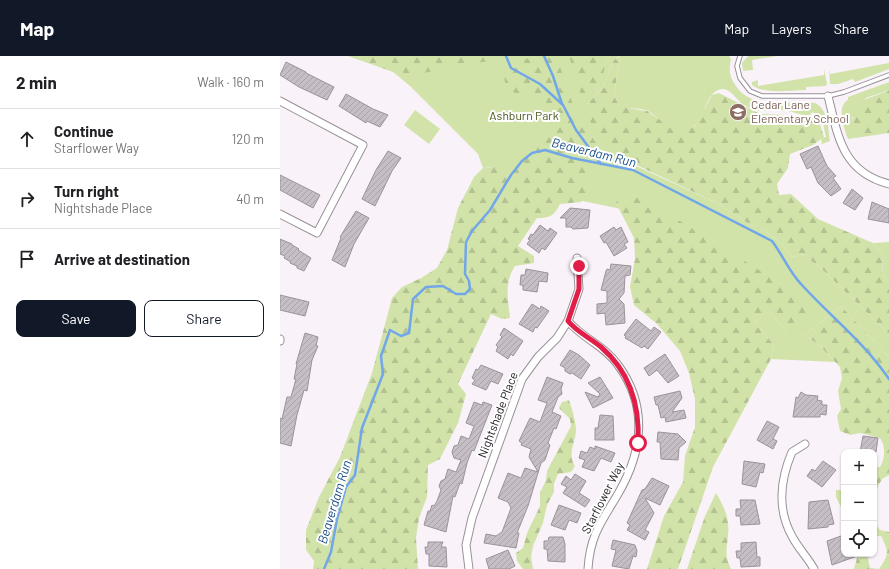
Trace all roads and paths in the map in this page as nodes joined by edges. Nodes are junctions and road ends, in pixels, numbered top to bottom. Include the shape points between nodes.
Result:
1 (740, 56) edge
2 (889, 75) edge
3 (828, 96) junction
4 (280, 101) edge
5 (889, 184) edge
6 (280, 214) edge
7 (577, 258) dead end
8 (568, 321) junction
9 (805, 444) dead end
10 (469, 569) edge
11 (588, 569) edge
12 (814, 569) edge

1 - 3 lane via 737,66 740,78 750,91 762,96
2 - 3 lane
3 - 5 street via 843,150 860,170
4 - 6 street via 363,145 317,233
7 - 8 street, Nightshade Place via 579,289
8 - 10 street, Nightshade Place via 522,379 467,535
8 - 11 street, Starflower Way via 574,329 618,363 634,395 639,417 636,452 619,493 596,529
9 - 12 street via 792,452 785,472 782,496 786,524

